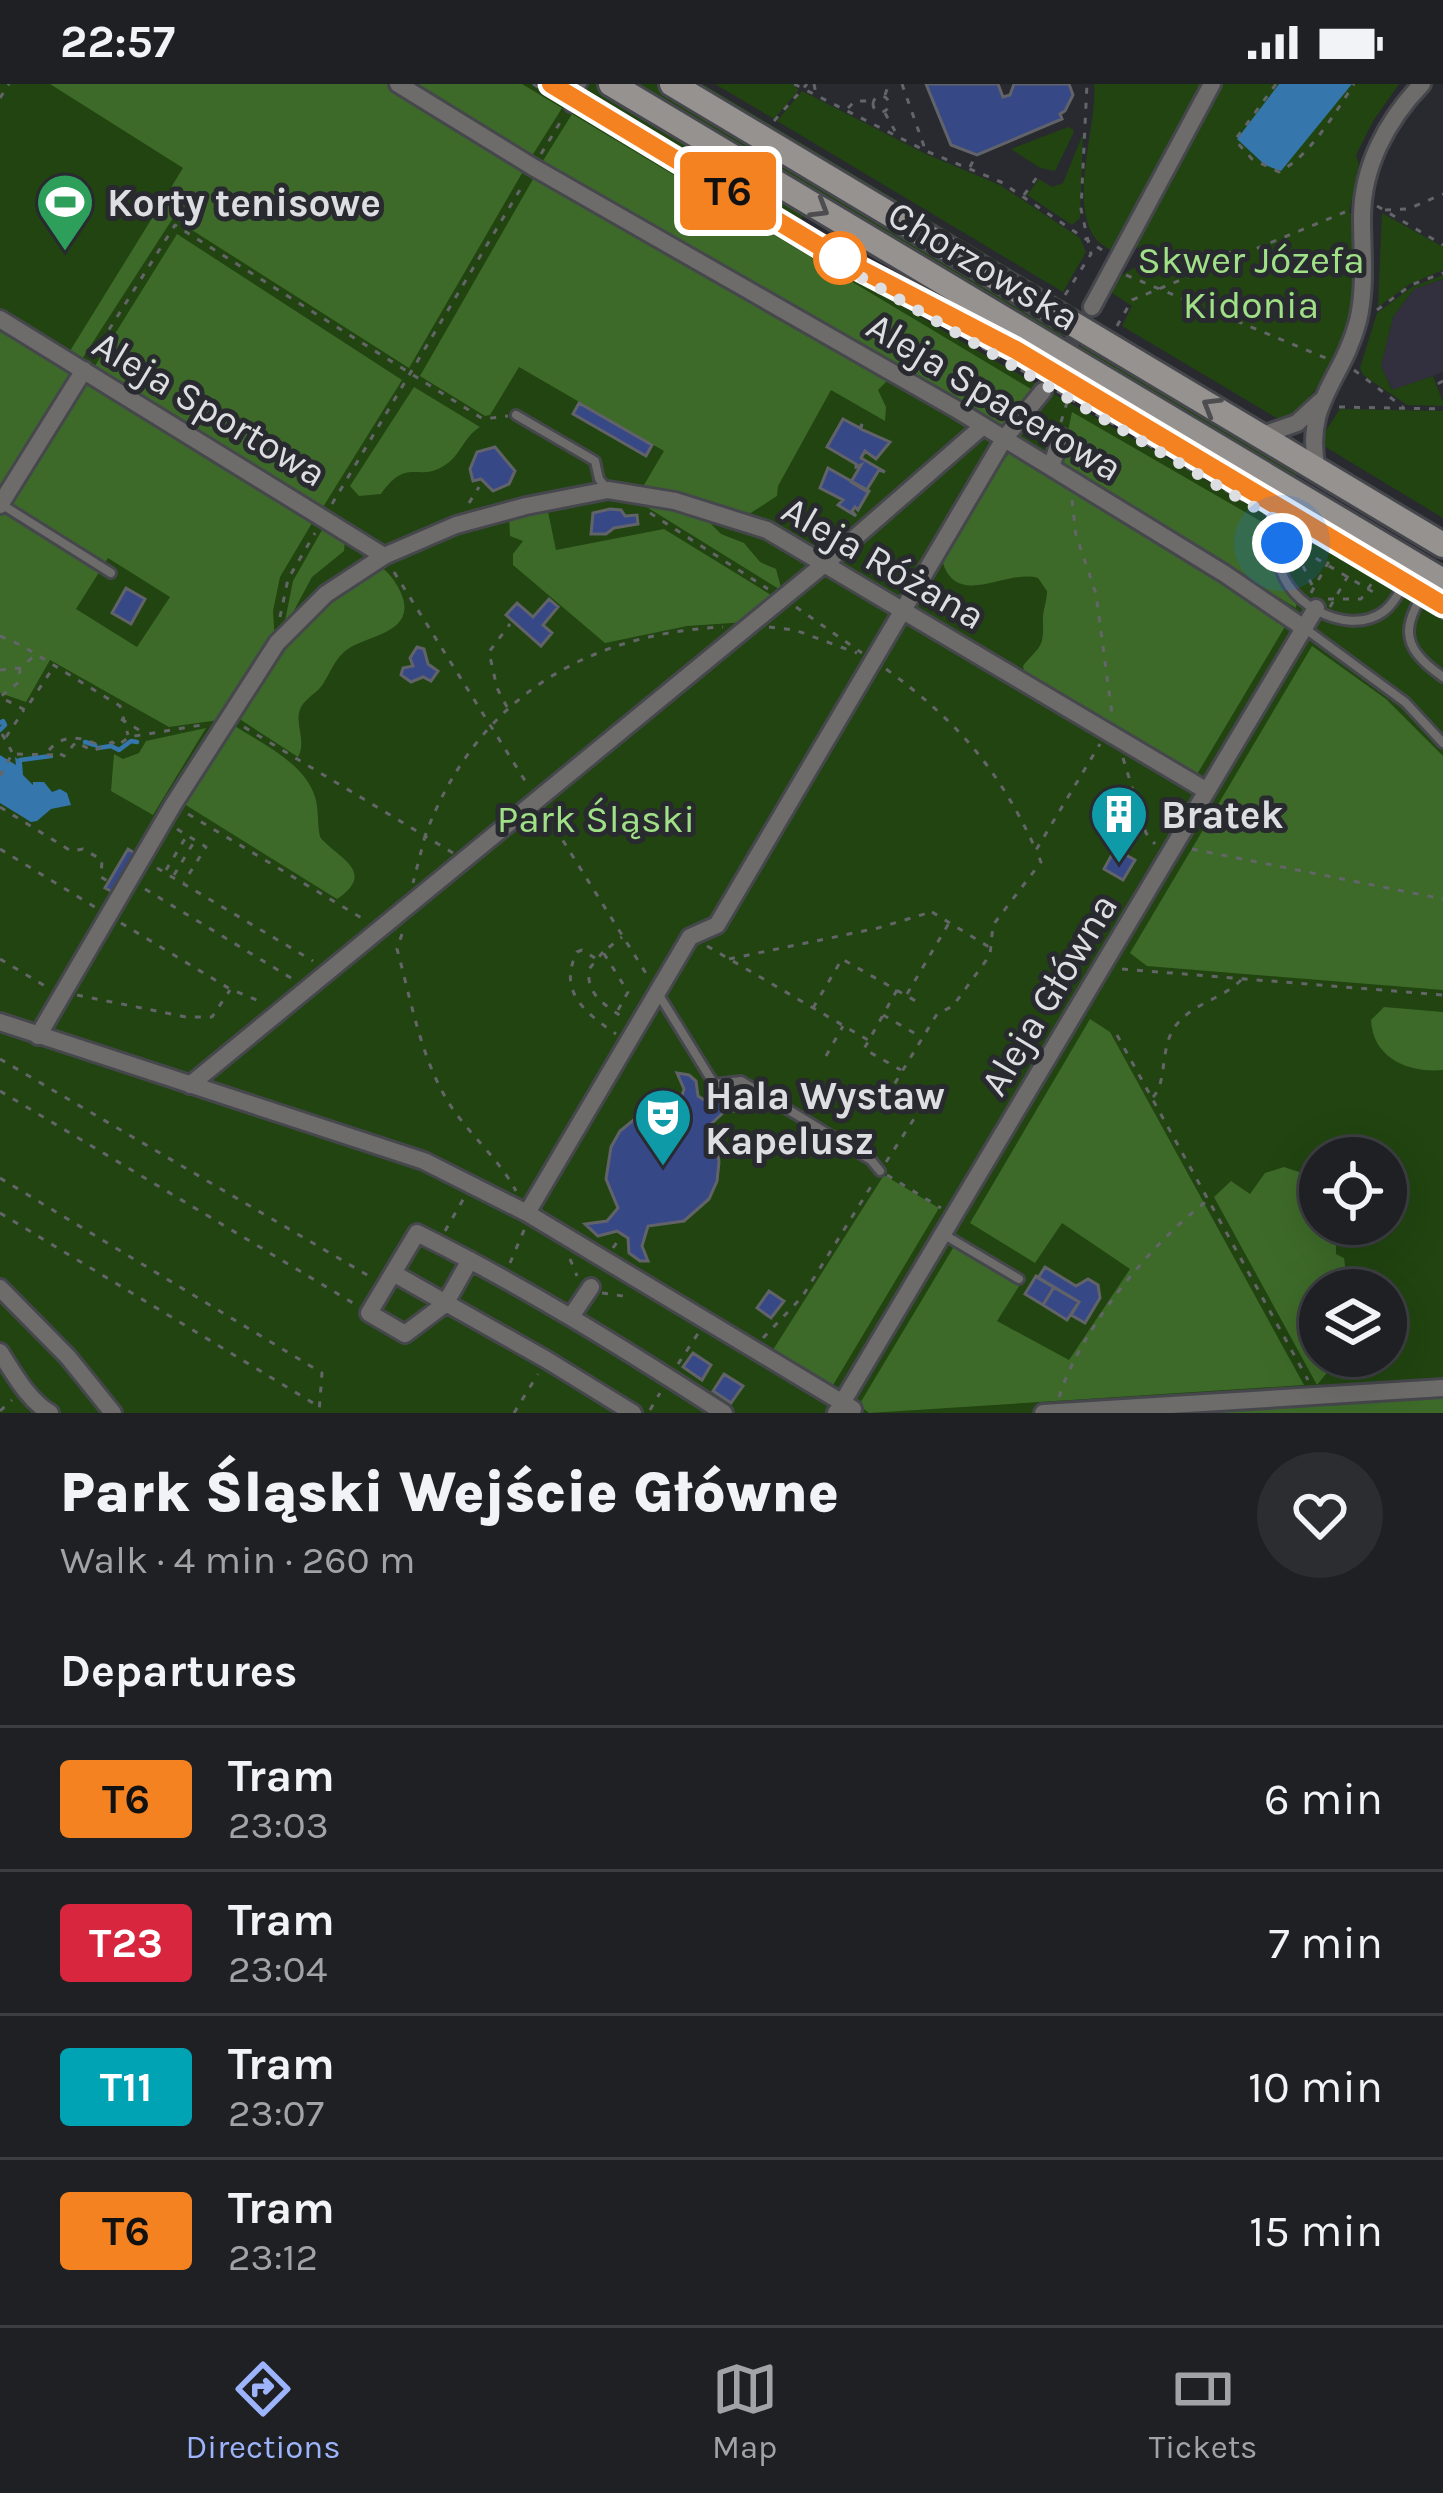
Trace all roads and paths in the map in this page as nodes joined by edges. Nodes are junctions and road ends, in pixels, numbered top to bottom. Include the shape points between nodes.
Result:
1 (9, 84) edge
2 (398, 84) edge
3 (533, 84) edge
4 (582, 84) edge
5 (611, 84) edge
6 (672, 84) edge
7 (794, 84) edge
8 (890, 84) edge
9 (902, 84) edge
10 (1088, 84) edge
11 (1212, 84) edge
12 (1276, 84) edge
13 (1354, 84) edge
14 (1422, 84) edge
15 (807, 86) edge
16 (817, 96) junction
17 (884, 97) junction
18 (0, 98) edge
19 (873, 104) junction
20 (570, 106) junction
21 (846, 110) junction
22 (884, 111) junction
23 (857, 116) junction
24 (773, 123) dead end
25 (898, 135) junction
26 (926, 151) junction
27 (975, 157) dead end
28 (533, 166) junction
29 (970, 169) junction
30 (1040, 173) dead end
31 (1415, 194) dead end
32 (1443, 194) edge
33 (1023, 196) junction
34 (1419, 205) junction
35 (1370, 206) dead end
36 (1352, 209) dead end
37 (1383, 211) junction
38 (1090, 242) junction
39 (1443, 244) edge
40 (1251, 252) junction
41 (1117, 263) junction
42 (1443, 273) edge
43 (1160, 289) junction
44 (1065, 296) dead end
45 (1092, 307) tunnel mouth
46 (1375, 311) dead end
47 (0, 319) edge
48 (1116, 328) dead end
49 (1336, 362) dead end
50 (1349, 368) dead end
51 (84, 370) junction
52 (412, 377) junction
53 (1443, 381) edge
54 (1043, 391) tunnel mouth
55 (1443, 393) edge
56 (1067, 397) junction
57 (1330, 404) junction
58 (1405, 408) junction
59 (1443, 409) edge
60 (516, 415) joint
61 (1049, 416) dead end
62 (983, 426) junction
63 (1260, 436) junction
64 (1060, 437) dead end
65 (1004, 439) junction
66 (1052, 467) junction
67 (1318, 470) junction
68 (1074, 481) junction
69 (608, 490) junction
70 (1305, 499) junction
71 (636, 503) dead end
72 (0, 504) edge
73 (1383, 509) junction
74 (325, 517) junction
75 (1290, 528) junction
76 (1367, 536) junction
77 (1313, 542) junction
78 (1438, 543) edge
79 (1292, 545) dead end
80 (1307, 553) junction
81 (1334, 554) junction
82 (384, 556) junction
83 (825, 562) junction
84 (1327, 565) junction
85 (1354, 566) junction
86 (111, 573) dead end
87 (1430, 574) edge
88 (1347, 577) junction
89 (1375, 578) junction
90 (1368, 590) junction
91 (1398, 592) junction
92 (1382, 597) dead end
93 (782, 598) junction
94 (1322, 598) junction
95 (904, 609) junction
96 (1441, 618) edge
97 (510, 624) dead end
98 (748, 626) junction
99 (1304, 628) junction
100 (1443, 628) edge
101 (0, 636) edge
102 (277, 643) junction
103 (35, 656) junction
104 (874, 660) junction
105 (54, 666) junction
106 (20, 668) junction
107 (0, 670) edge
108 (1443, 677) edge
109 (7, 701) junction
110 (508, 708) junction
111 (2, 710) edge
112 (24, 710) junction
113 (121, 719) junction
114 (225, 720) junction
115 (490, 725) junction
116 (145, 734) junction
117 (4, 736) edge
118 (1113, 736) junction
119 (129, 737) junction
120 (1443, 743) edge
121 (98, 745) junction
122 (48, 753) junction
123 (13, 754) junction
124 (0, 776) edge
125 (1207, 791) junction
126 (537, 800) junction
127 (173, 805) junction
128 (0, 808) edge
129 (177, 829) dead end
130 (187, 835) junction
131 (425, 836) junction
132 (195, 841) junction
133 (1168, 845) junction
134 (0, 849) edge
135 (1036, 850) junction
136 (141, 858) junction
137 (464, 860) junction
138 (164, 872) junction
139 (173, 877) junction
140 (128, 879) junction
141 (109, 882) dead end
142 (183, 884) junction
143 (1443, 899) edge
144 (406, 908) junction
145 (108, 915) junction
146 (949, 922) junction
147 (380, 929) junction
148 (623, 936) junction
149 (690, 937) junction
150 (989, 947) junction
151 (397, 949) junction
152 (603, 952) junction
153 (595, 958) junction
154 (0, 959) edge
155 (729, 959) junction
156 (1102, 967) junction
157 (330, 971) junction
158 (1241, 979) junction
159 (230, 989) junction
160 (309, 989) junction
161 (897, 990) junction
162 (62, 992) junction
163 (657, 992) junction
164 (1443, 995) edge
165 (906, 996) junction
166 (920, 1004) dead end
167 (814, 1008) junction
168 (283, 1011) junction
169 (616, 1013) junction
170 (883, 1016) junction
171 (0, 1022) edge
172 (843, 1025) junction
173 (1117, 1035) dead end
174 (38, 1036) junction
175 (923, 1038) junction
176 (868, 1040) junction
177 (826, 1056) dead end
178 (0, 1059) edge
179 (903, 1071) junction
180 (190, 1085) junction
181 (0, 1090) edge
182 (1152, 1097) junction
183 (880, 1172) junction
184 (0, 1178) edge
185 (1209, 1200) junction
186 (943, 1209) dead end
187 (0, 1213) edge
188 (529, 1214) junction
189 (943, 1234) junction
190 (568, 1259) dead end
191 (470, 1260) junction
192 (611, 1265) junction
193 (504, 1278) junction
194 (1019, 1279) dead end
195 (389, 1280) junction
196 (0, 1288) edge
197 (589, 1289) junction
198 (445, 1304) junction
199 (370, 1313) junction
200 (572, 1315) junction
201 (755, 1350) junction
202 (0, 1352) edge
203 (540, 1371) dead end
204 (1443, 1388) edge
205 (1317, 1396) junction
206 (844, 1408) edge
207 (319, 1410) edge
208 (721, 1412) edge
209 (1057, 1412) edge
210 (50, 1413) edge
211 (113, 1413) edge
212 (514, 1413) edge
213 (633, 1413) edge
214 (1043, 1413) edge

1 - 18 path
2 - 28 street, Aleja Spacerowa
3 - 20 path
4 - 20 lane
5 -> 70 main road, Chorzowska
63 -> 6 main road, Chorzowska
7 - 15 path
8 - 17 path
9 - 26 path
10 - 38 path via 1082,208
11 - 41 street
12 - 13 path via 1235,140 1279,172
14 - 57 street via 1371,164 1360,314
15 - 16 path
15 - 16 path
15 - 24 path
16 - 21 path
17 - 19 path
17 - 22 path
19 - 21 path via 855,101
19 - 22 path
19 - 23 path
20 - 28 path
20 - 56 path
21 - 23 path
22 - 25 path
23 - 25 path
25 - 26 path
26 - 29 path
27 - 29 path
28 - 52 path
28 - 62 street, Aleja Spacerowa
29 - 33 path
30 - 33 path
31 - 34 path
32 - 34 path
33 - 38 path
34 - 37 path
35 - 37 path
36 - 40 path
37 - 39 path
38 - 41 path
38 - 44 path
40 - 41 path
40 - 43 path
41 - 43 path
41 - 45 street
42 - 46 path
43 - 48 path via 1125,306
43 - 49 path
47 - 51 street, Aleja Sportowa
50 - 58 path
51 - 52 path via 175,225
51 - 72 street
51 - 74 street, Aleja Sportowa
52 - 60 path via 483,419
52 - 74 path
53 - 55 path
54 - 65 street
56 - 61 path via 1061,417
56 - 75 path
57 - 58 path
57 - 63 street
57 - 67 street via 1312,433
58 - 59 path
60 - 69 lane via 595,461
62 - 65 street, Aleja Spacerowa
62 - 83 street
63 - 67 main road, Chorzowska
64 - 66 street
65 - 66 street, Aleja Spacerowa
65 - 95 street
66 - 68 street, Aleja Spacerowa
67 - 70 main road
67 - 73 main road, Chorzowska
68 - 99 street, Aleja Spacerowa
68 - 118 path via 1074,524 1096,594
69 - 82 street, Aleja Różana via 456,525
69 - 83 street, Aleja Różana via 734,518
70 - 75 lane
70 - 76 main road, Chorzowska
71 - 93 path
72 - 86 lane
73 - 76 main road
73 - 78 main road, Chorzowska
74 - 82 street, Aleja Sportowa
74 - 102 path via 288,578
75 - 77 path
75 - 94 lane via 1281,575 1288,587
76 - 87 main road, Chorzowska
77 - 80 path
77 - 81 path
78 - 87 main road
79 - 80 path
80 - 84 path
80 - 94 path via 1303,566
81 - 84 path
81 - 85 path
82 - 102 street, Aleja Różana via 326,594
82 - 115 path
83 - 93 street
83 - 95 street, Aleja Różana
84 - 88 path
84 - 94 path
85 - 88 path
85 - 89 path
87 - 91 lane
87 - 108 lane via 1408,633 1415,654
88 - 90 path
88 - 94 path
89 - 90 path
89 - 91 path
90 - 92 path
90 - 94 path via 1361,599
91 - 94 lane via 1368,620 1352,622
93 - 98 street
93 - 104 path
94 - 99 street, Aleja Główna
95 - 104 street
95 - 118 street, Aleja Różana
96 - 100 path
97 - 110 path via 489,652
98 - 104 path via 795,630
98 - 110 path via 686,628 604,648
98 - 126 street
99 - 120 lane via 1405,702
99 - 125 street, Aleja Główna
101 - 103 path
102 - 114 street, Aleja Różana
103 - 105 path
103 - 106 path
104 - 135 path via 973,743
104 - 149 street via 717,926
105 - 112 path
105 - 113 path via 120,706
106 - 107 path
106 - 109 path via 19,682 0,697
109 - 111 path
109 - 112 path
110 - 115 path
112 - 117 path
113 - 116 path
113 - 119 path
114 - 116 path
114 - 127 street, Aleja Różana
114 - 131 path
115 - 126 path
115 - 131 path via 448,783
116 - 119 path
117 - 123 path
118 - 125 street, Aleja Różana
118 - 133 path via 1146,833
118 - 135 path
119 - 121 path
121 - 122 path via 73,736
121 - 122 path via 93,751 76,742 64,756
122 - 123 path
123 - 124 path
125 - 133 street, Aleja Główna
126 - 137 street
126 - 148 path
127 - 136 street, Aleja Różana
127 - 147 path
128 - 141 path via 70,851 102,860 101,877
129 - 130 path
130 - 132 path
130 - 138 path
131 - 137 path
131 - 144 path
132 - 139 path
132 - 142 path via 206,847
133 - 143 path
133 - 156 street, Aleja Główna
134 - 145 path
135 - 150 path via 1041,862 993,925
136 - 138 path
136 - 140 street, Aleja Różana
137 - 144 street
138 - 139 path
139 - 142 path
140 - 145 street, Aleja Różana
140 - 160 path
142 - 157 path
144 - 147 street
144 - 151 path
145 - 159 path
145 - 162 street, Aleja Różana
146 - 150 path
146 - 155 path via 931,912
146 - 165 path
147 - 151 path
147 - 157 street
148 - 152 path
148 - 163 path
149 - 155 path
149 - 163 street
150 - 175 path
151 - 188 path via 443,1093
152 - 153 path
152 - 169 path via 628,992
153 - 169 path via 590,988
153 - 169 path via 582,950 575,956 574,996 619,1034 628,1022
154 - 162 path
155 - 167 path
156 - 158 path
156 - 189 street, Aleja Główna
157 - 160 street
158 - 164 path
158 - 182 path via 1175,1026
159 - 162 path via 212,1017
159 - 168 path
160 - 168 street
161 - 165 path
161 - 167 path via 842,959
161 - 170 path
162 - 174 street, Aleja Różana
163 - 183 lane via 713,1084 741,1081
163 - 188 street
165 - 166 path
167 - 172 path
168 - 180 street
170 - 175 path
170 - 176 path
171 - 174 street
172 - 176 path
172 - 177 path
173 - 182 path
174 - 180 street
175 - 179 path
176 - 179 path via 863,1048
178 - 195 path
179 - 183 path via 892,1088 921,1108
180 - 188 street via 424,1161
181 - 199 path
182 - 185 path
183 - 186 path
183 - 201 path via 802,1297
184 - 207 path via 322,1372
185 - 205 path
185 - 209 path via 1165,1240 1090,1334
187 - 207 path
188 - 192 street
188 - 193 path
189 - 194 lane
189 - 206 street, Aleja Główna
190 - 197 path
191 - 193 street
191 - 195 street via 417,1233
191 - 198 street
192 - 197 path via 623,1296
192 - 201 street
193 - 200 street
195 - 198 street
195 - 199 street
196 - 211 street
197 - 200 street
198 - 199 street via 405,1334
198 - 213 street
200 - 208 street
201 - 206 street
202 - 210 street via 32,1402
203 - 212 path
204 - 205 street
205 - 209 street
209 - 214 street

